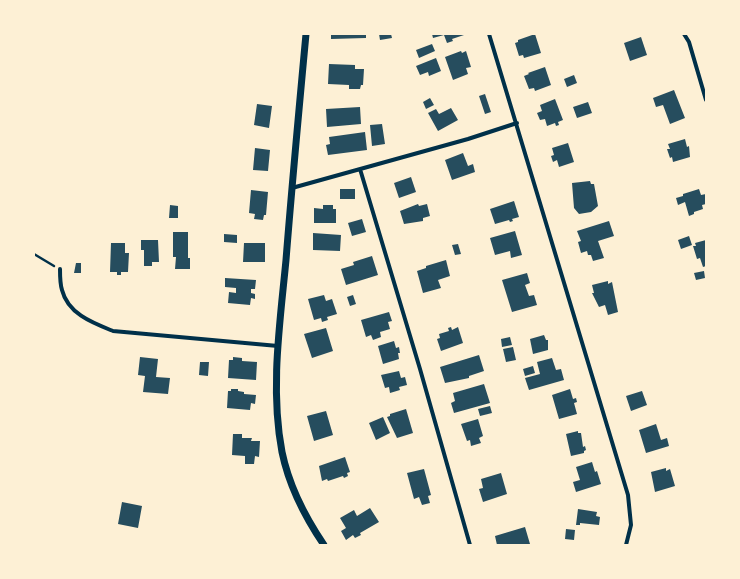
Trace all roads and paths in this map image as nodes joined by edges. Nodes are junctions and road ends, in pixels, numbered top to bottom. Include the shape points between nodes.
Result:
1 (306, 34) edge
2 (489, 34) edge
3 (684, 34) edge
4 (706, 100) edge
5 (517, 123) junction
6 (360, 169) junction
7 (292, 188) junction
8 (34, 254) edge
9 (60, 268) joint
10 (278, 346) junction
11 (324, 545) edge
12 (470, 545) edge
13 (626, 545) edge

1 - 7 street
2 - 5 street
3 - 4 street via 689,42
5 - 6 street
5 - 13 street via 628,495 631,525
6 - 7 street
6 - 12 street
7 - 10 street
8 - 9 path
9 - 10 street via 62,291 72,310 93,324 113,331
10 - 11 street via 276,400 282,453 300,504

